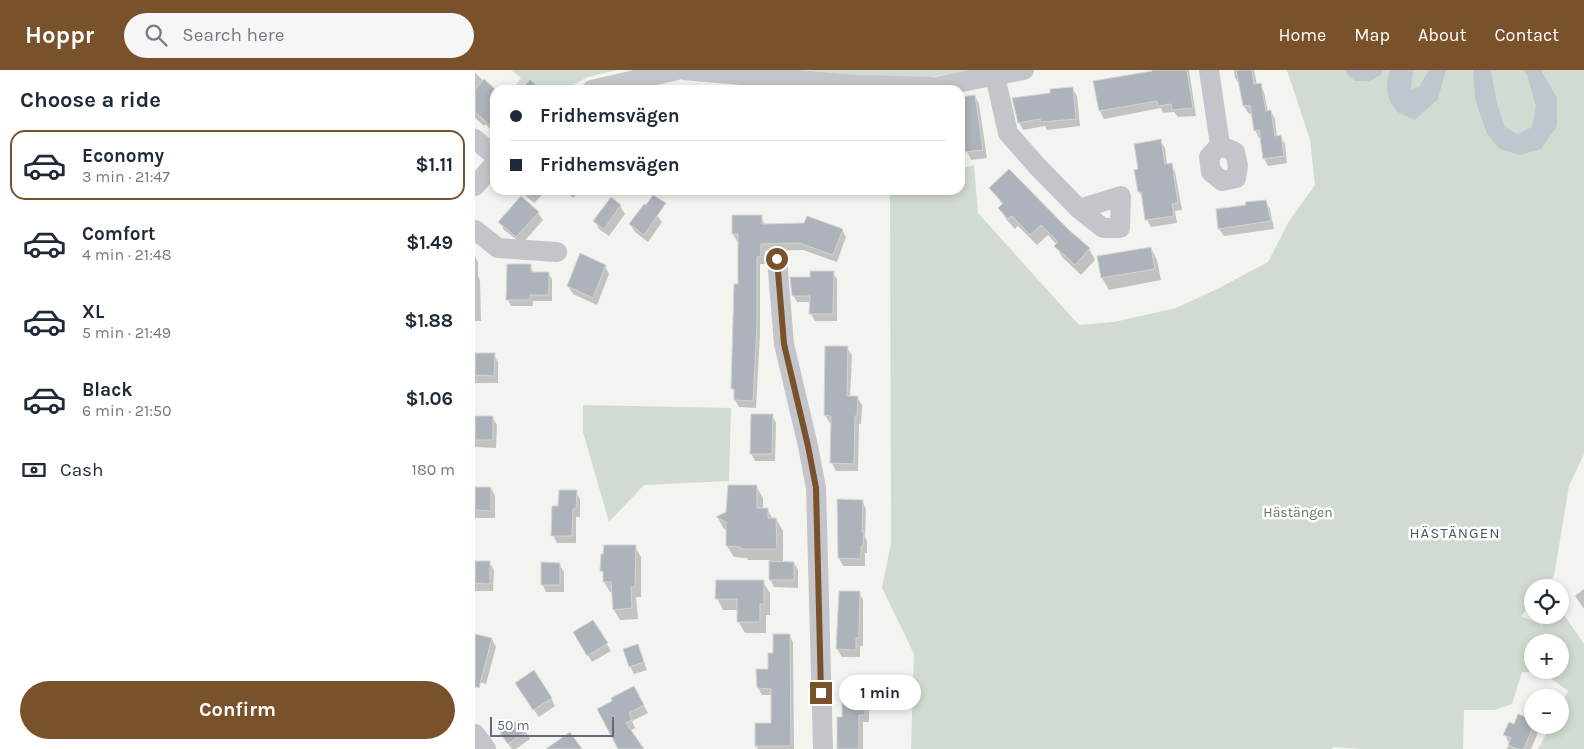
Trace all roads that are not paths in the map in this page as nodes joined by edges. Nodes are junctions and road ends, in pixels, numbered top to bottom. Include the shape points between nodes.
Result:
1 (677, 70) edge
2 (684, 70) edge
3 (1024, 70) edge
4 (1209, 70) edge
5 (995, 76) junction
6 (613, 85) edge
7 (857, 85) edge
8 (946, 85) edge
9 (475, 139) edge
10 (1220, 145) dead end
11 (490, 152) edge
12 (490, 169) edge
13 (475, 186) edge
14 (1079, 209) dead end
15 (475, 230) edge
16 (557, 252) dead end
17 (777, 259) dead end
18 (475, 734) edge
19 (486, 749) edge
20 (823, 749) edge

1 - 6 street
2 - 7 street
3 - 5 street
4 - 10 street
5 - 8 street
5 - 14 street via 1008,132
9 - 11 street
12 - 13 street
15 - 16 street via 499,248
17 - 20 street via 784,344 816,488
18 - 19 street

